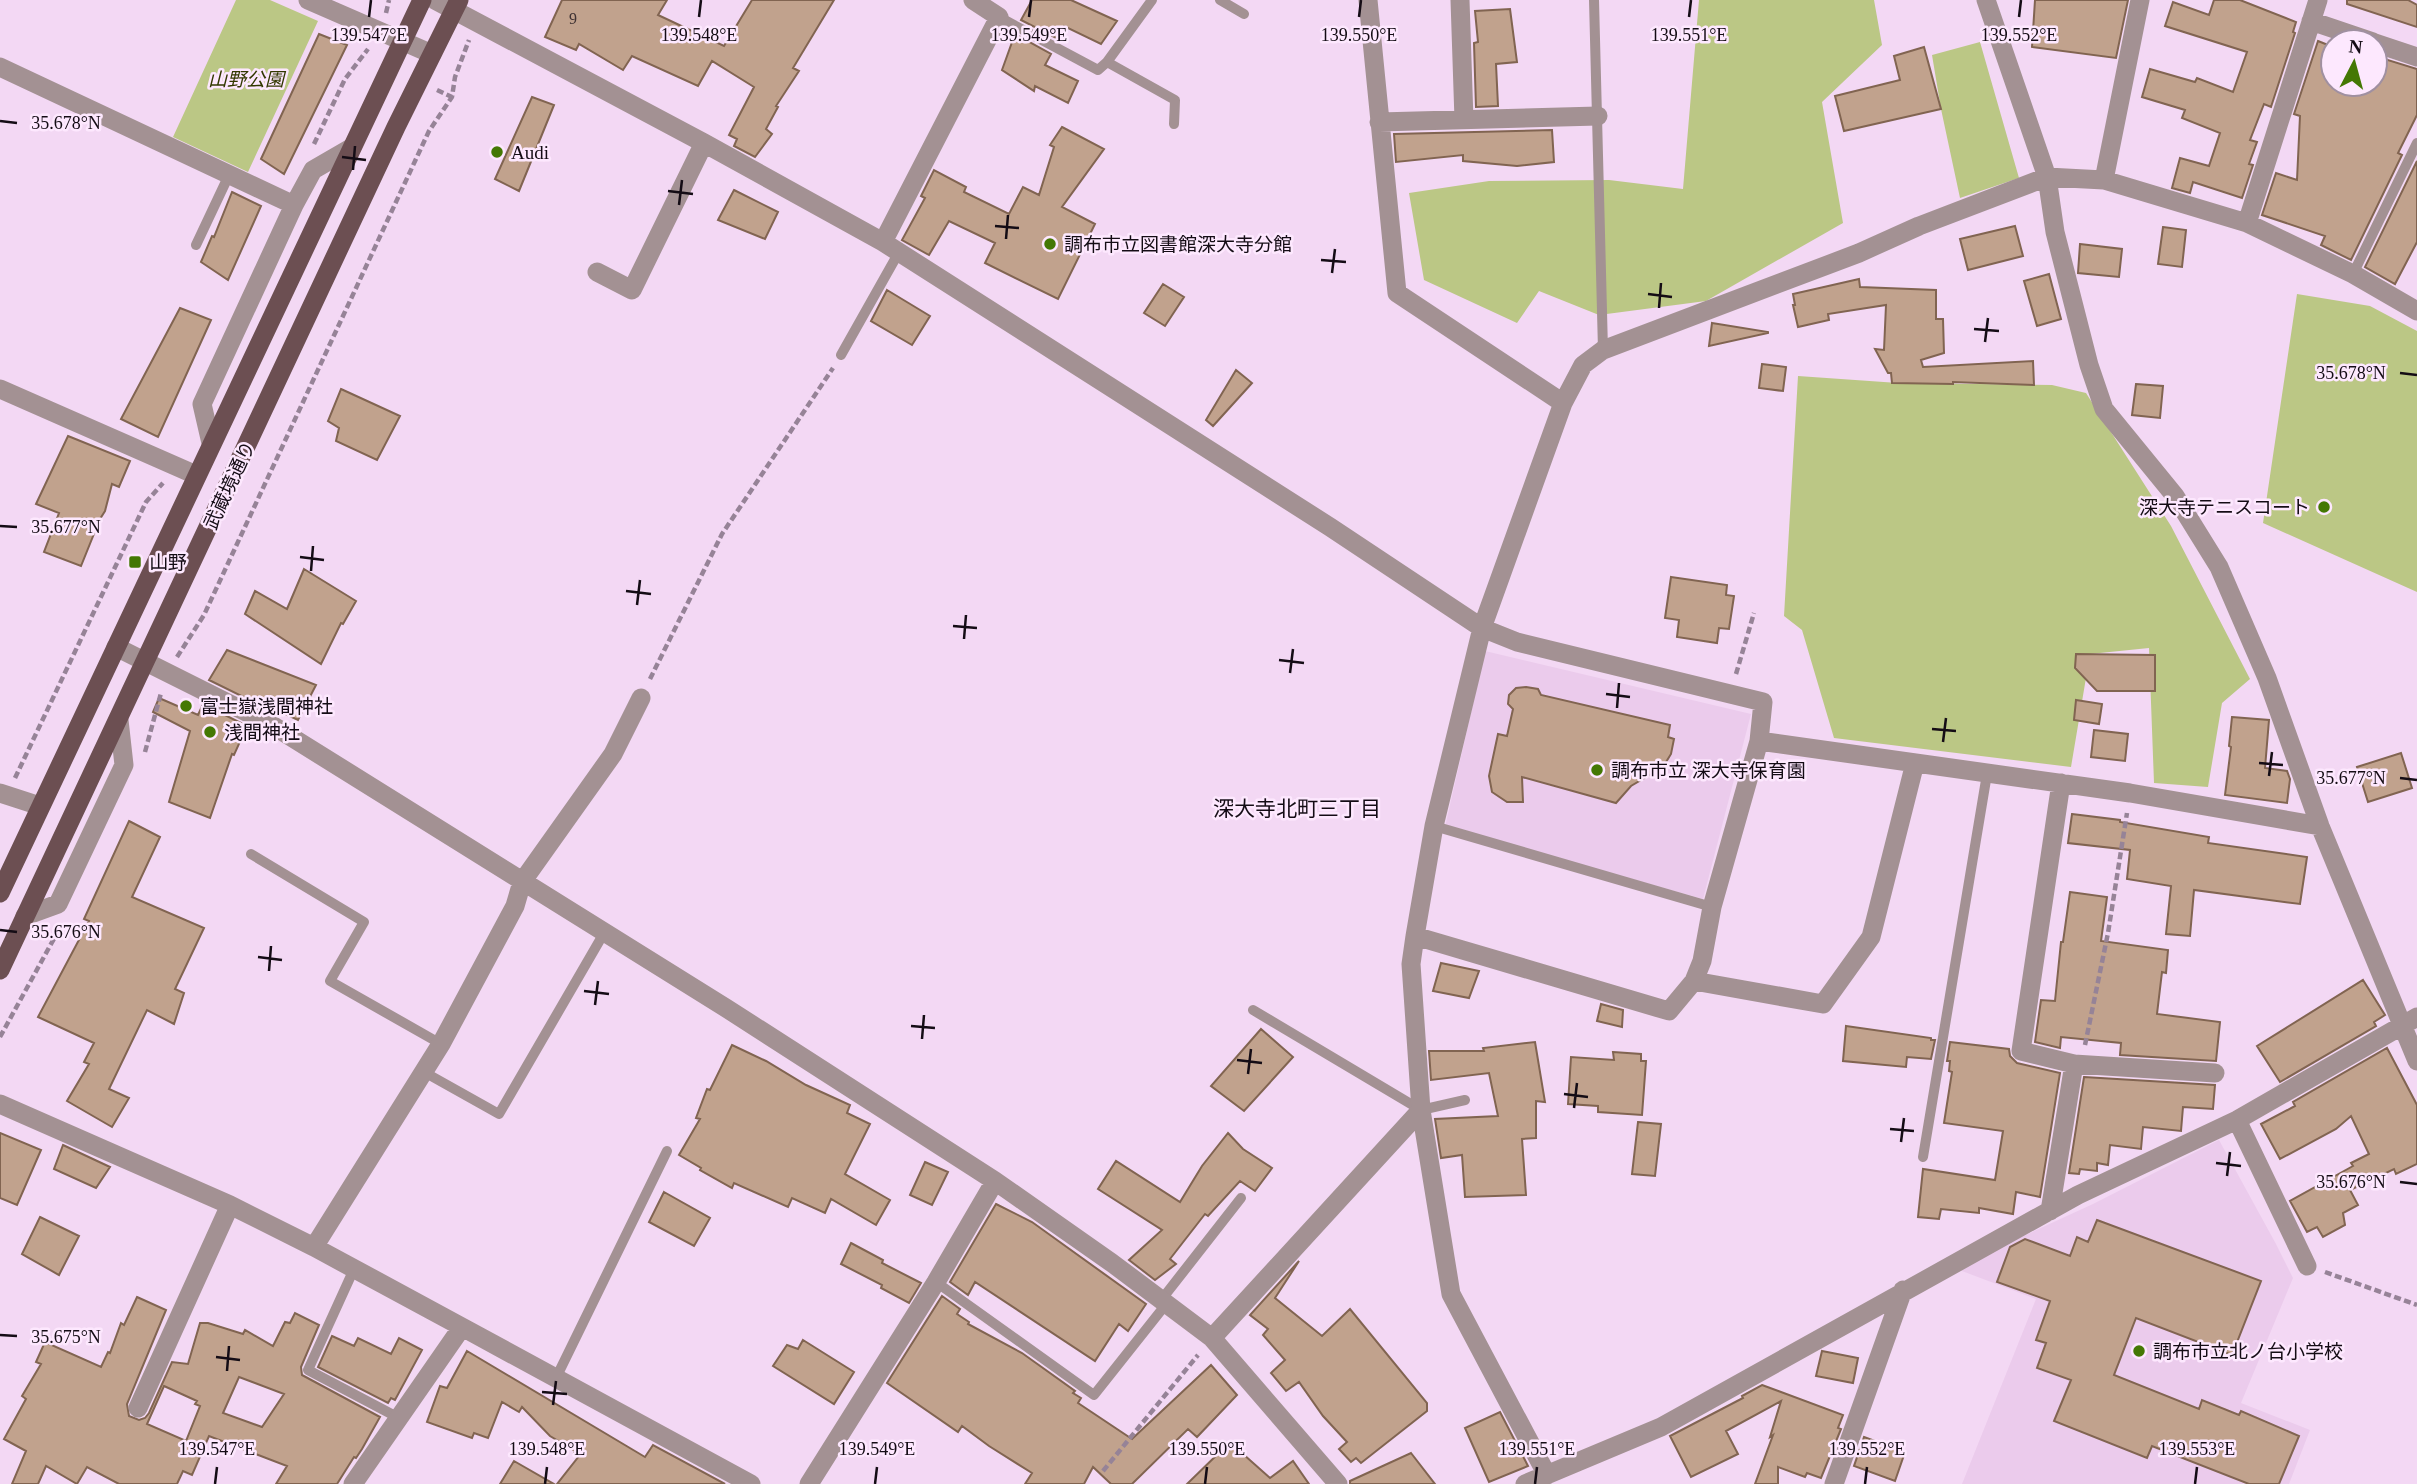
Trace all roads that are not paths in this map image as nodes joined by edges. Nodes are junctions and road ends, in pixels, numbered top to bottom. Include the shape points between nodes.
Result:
1 (308, 0) edge
2 (422, 0) edge
3 (435, 0) edge
4 (973, 0) edge
5 (1152, 0) edge
6 (1220, 0) edge
7 (1368, 0) edge
8 (1460, 0) edge
9 (1594, 0) edge
10 (1986, 0) edge
11 (2140, 0) edge
12 (2318, 0) edge
13 (456, 5) edge
14 (1244, 14) dead end
15 (999, 16) junction
16 (2312, 21) junction
17 (2333, 28) edge
18 (402, 40) junction
19 (2389, 47) edge
20 (432, 54) junction
21 (2417, 57) edge
22 (1107, 62) junction
23 (0, 67) edge
24 (1598, 116) junction
25 (1464, 120) junction
26 (1379, 122) junction
27 (1174, 124) dead end
28 (704, 143) junction
29 (2417, 143) edge
30 (351, 148) junction
31 (229, 176) junction
32 (2047, 177) junction
33 (2104, 180) junction
34 (294, 205) junction
35 (2247, 223) junction
36 (196, 245) dead end
37 (891, 247) junction
38 (597, 272) dead end
39 (2353, 274) junction
40 (2417, 311) edge
41 (1603, 350) junction
42 (841, 355) road end
43 (0, 389) edge
44 (1563, 403) junction
45 (211, 443) junction
46 (196, 475) junction
47 (1482, 628) junction
48 (116, 647) junction
49 (145, 661) junction
50 (641, 698) road end
51 (1759, 741) junction
52 (1915, 763) junction
53 (1987, 774) junction
54 (2062, 783) junction
55 (0, 793) edge
56 (40, 806) junction
57 (1434, 826) junction
58 (2320, 826) junction
59 (251, 854) dead end
60 (522, 882) junction
61 (0, 893) edge
62 (1712, 907) junction
63 (604, 933) junction
64 (1415, 936) junction
65 (0, 970) edge
66 (1694, 982) junction
67 (1253, 1010) dead end
68 (2409, 1022) edge
69 (441, 1044) junction
70 (2417, 1061) edge
71 (2078, 1064) junction
72 (424, 1072) junction
73 (2215, 1073) dead end
74 (1465, 1100) dead end
75 (0, 1104) edge
76 (1421, 1110) junction
77 (2237, 1120) junction
78 (667, 1151) dead end
79 (1923, 1157) dead end
80 (995, 1181) junction
81 (1241, 1198) dead end
82 (229, 1205) junction
83 (2050, 1211) junction
84 (314, 1247) junction
85 (2307, 1266) road end
86 (354, 1269) junction
87 (936, 1282) junction
88 (1903, 1290) junction
89 (1165, 1301) junction
90 (462, 1327) junction
91 (1212, 1338) junction
92 (556, 1378) junction
93 (138, 1408) dead end
94 (399, 1418) junction
95 (1548, 1475) junction
96 (353, 1484) edge
97 (751, 1484) edge
98 (809, 1484) edge
99 (1338, 1484) edge
100 (1525, 1484) edge
101 (1834, 1484) edge

1 - 18 street
2 - 18 main road, 武蔵境通り
3 - 13 street
4 - 15 street
5 - 22 lane
6 - 14 lane
7 - 26 street
8 - 25 street
9 - 24 lane
10 - 32 street
11 - 33 street
12 - 16 street
13 - 20 main road, 武蔵境通り
13 - 28 street via 476,21
15 - 22 lane via 1098,70
15 - 37 street
16 - 17 street
16 - 35 street
18 - 20 street
18 - 30 main road, 武蔵境通り
19 - 21 street
20 - 49 main road, 武蔵境通り
22 - 27 lane via 1175,100
23 - 31 street
24 - 25 street
24 - 41 lane
25 - 26 street
26 - 44 street via 1397,293
28 - 37 street
28 - 38 street via 632,290
29 - 39 lane
30 - 34 street via 313,170
30 - 45 main road, 武蔵境通り
31 - 34 street
31 - 36 lane
32 - 33 street
32 - 41 street
32 - 58 street via 2055,232 2104,409 2175,496 2219,567 2267,678
33 - 35 street
34 - 45 street via 202,404
35 - 39 street
37 - 42 lane
37 - 47 street
39 - 40 street
41 - 44 street via 1583,365
43 - 46 street
44 - 47 street
45 - 46 main road, 武蔵境通り
46 - 48 main road, 武蔵境通り
47 - 51 street via 1517,642 1763,702
47 - 57 street
48 - 49 street
48 - 56 main road, 武蔵境通り
49 - 60 street via 272,725
49 - 65 main road, 武蔵境通り
50 - 60 street via 613,754
51 - 52 street
51 - 62 street
52 - 53 street
52 - 66 street via 1871,937 1824,1004
53 - 54 street
53 - 79 lane
54 - 58 street
54 - 71 street via 2021,1051
55 - 56 street
56 - 61 main road, 武蔵境通り
57 - 62 lane
57 - 64 street
58 - 68 street
59 - 69 lane via 364,922 330,981
60 - 63 street
60 - 69 street via 515,906
62 - 66 street
63 - 72 lane via 499,1114
63 - 80 street
64 - 66 street via 1670,1011
64 - 76 street via 1411,964
67 - 76 lane
68 - 70 street
68 - 77 street
69 - 72 street
71 - 73 street
71 - 83 street
72 - 84 street
74 - 76 lane
75 - 82 street
76 - 91 street
76 - 95 street via 1451,1294
77 - 83 street
77 - 85 street
78 - 92 lane
80 - 87 street
80 - 89 street
81 - 89 lane
82 - 84 street
82 - 93 street
83 - 88 street
84 - 86 street
86 - 90 street
86 - 94 lane via 308,1370
87 - 89 lane via 1094,1395
87 - 98 street
88 - 95 street via 1661,1427
88 - 101 street
89 - 91 street
90 - 92 street
90 - 94 street
91 - 99 street
92 - 97 street
94 - 96 street
95 - 100 street

